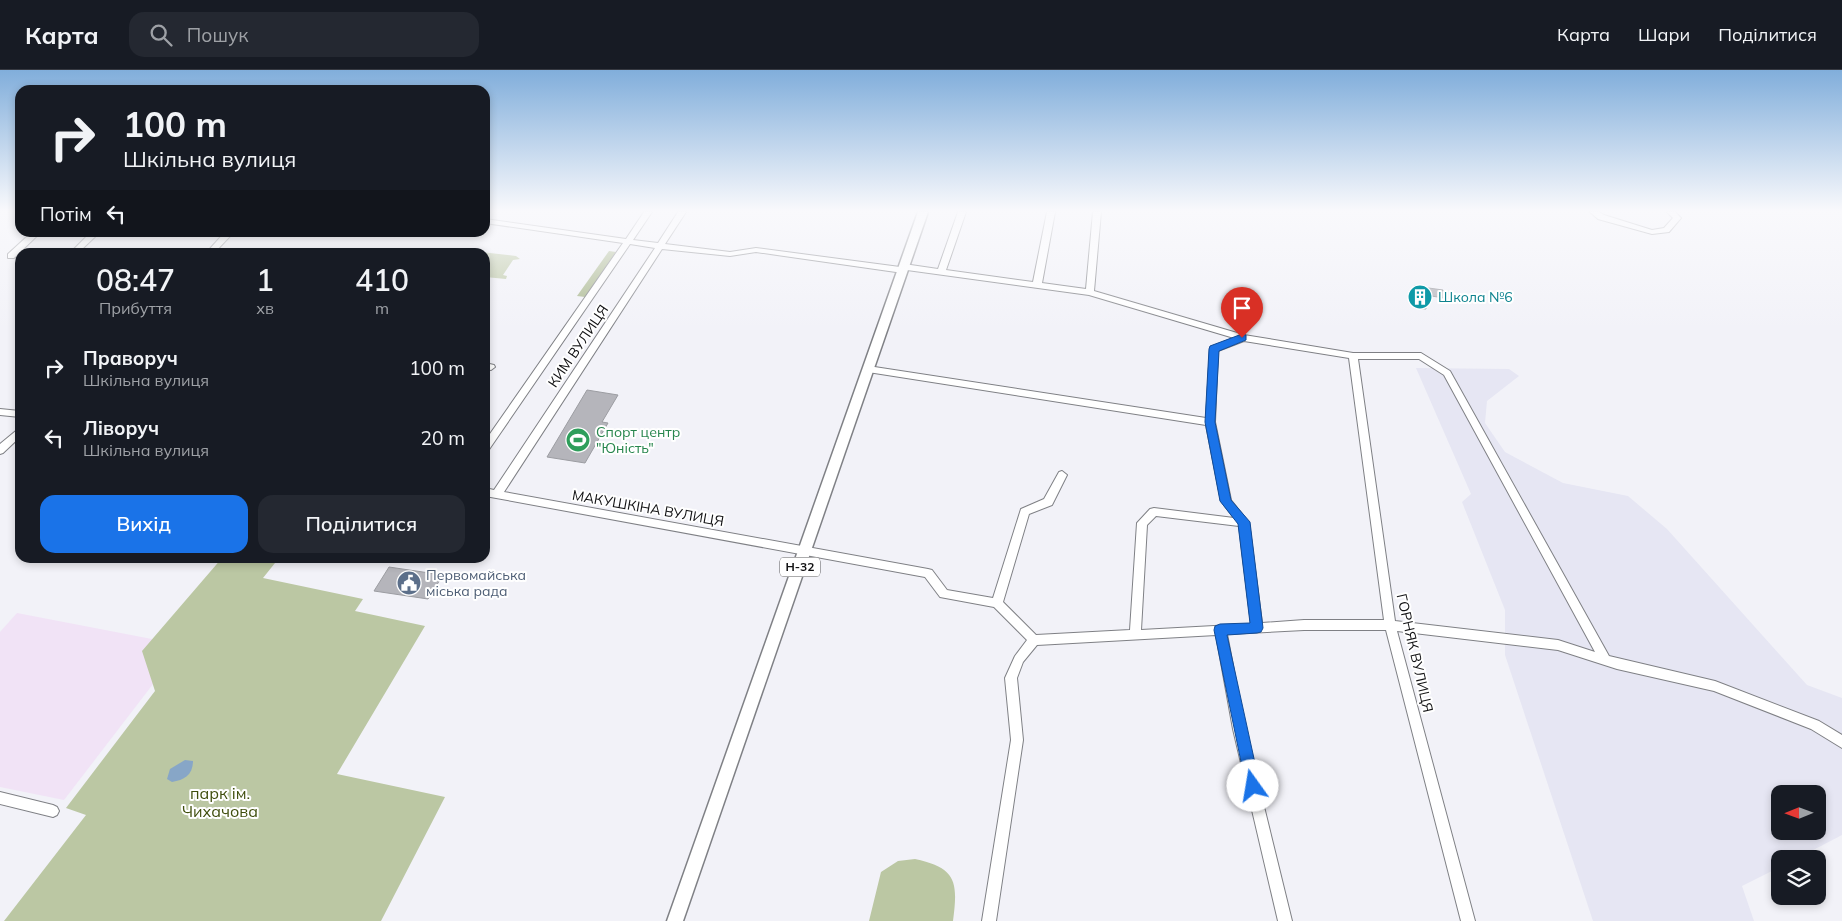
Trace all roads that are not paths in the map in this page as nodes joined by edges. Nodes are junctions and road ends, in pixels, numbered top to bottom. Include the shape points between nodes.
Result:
1 (15, 252) edge
2 (621, 252) edge
3 (657, 252) edge
4 (710, 252) edge
5 (745, 252) edge
6 (770, 252) edge
7 (909, 252) edge
8 (949, 252) edge
9 (1043, 252) edge
10 (1094, 252) edge
11 (0, 255) edge
12 (11, 256) junction
13 (15, 256) edge
14 (903, 268) junction
15 (942, 272) junction
16 (1037, 285) junction
17 (1090, 292) junction
18 (1242, 338) junction
19 (1353, 356) junction
20 (868, 369) junction
21 (0, 412) edge
22 (15, 414) edge
23 (1210, 422) junction
24 (15, 436) edge
25 (490, 441) edge
26 (0, 450) edge
27 (1062, 475) dead end
28 (490, 493) edge
29 (496, 494) junction
30 (1244, 522) junction
31 (805, 551) junction
32 (997, 603) junction
33 (1390, 625) junction
34 (1257, 628) junction
35 (1220, 630) junction
36 (1135, 634) junction
37 (1034, 640) junction
38 (1605, 660) junction
39 (1842, 742) edge
40 (0, 798) edge
41 (53, 811) dead end
42 (675, 921) edge
43 (989, 921) edge
44 (1285, 921) edge
45 (1468, 921) edge

1 - 12 street
2 - 25 street, КИМ ВУЛИЦЯ
3 - 29 street, КИМ ВУЛИЦЯ
4 - 5 street
6 - 14 street
7 - 14 main road, Н-32
8 - 15 street
9 - 16 street
10 - 17 street
11 - 12 street
12 - 13 street
14 - 15 street
14 - 20 main road, Н-32
15 - 16 street
16 - 17 street
17 - 18 street
18 - 19 street
18 - 23 street via 1214,349
19 - 33 street, ГОРНЯК ВУЛИЦЯ
19 - 38 street via 1421,356 1447,373
20 - 23 street
20 - 31 main road, Н-32
21 - 22 street
23 - 30 street via 1226,501
24 - 26 street
27 - 32 street via 1048,502 1025,512
28 - 29 street, МАКУШКІНА ВУЛИЦЯ
29 - 31 street, МАКУШКІНА ВУЛИЦЯ
30 - 34 street
30 - 36 street via 1154,512 1142,523
31 - 32 street, МАКУШКІНА ВУЛИЦЯ via 928,573 944,594
31 - 42 main road, Н-32
32 - 37 street
33 - 34 street
33 - 38 street via 1558,645
33 - 45 street, ГОРНЯК ВУЛИЦЯ
34 - 35 street
35 - 36 street
35 - 44 street via 1239,729
36 - 37 street
37 - 43 street via 1019,659 1011,678 1018,740
38 - 39 street via 1716,686 1816,725
40 - 41 street

